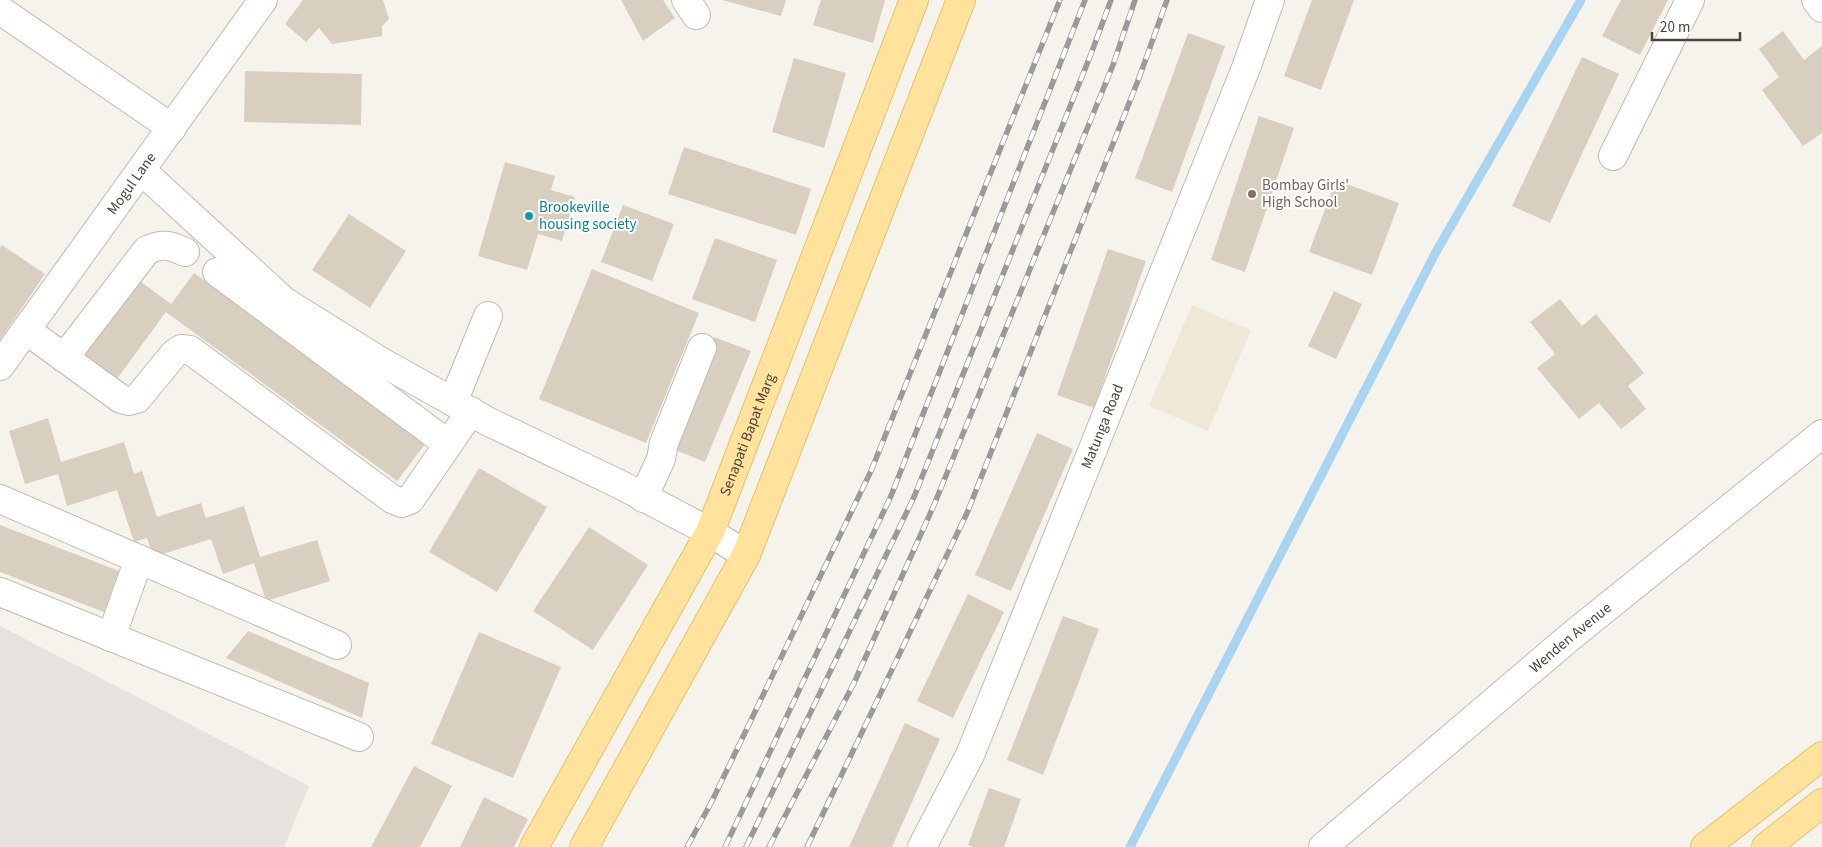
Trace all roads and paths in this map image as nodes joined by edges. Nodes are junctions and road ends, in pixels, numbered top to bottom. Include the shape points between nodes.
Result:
1 (263, 0) edge
2 (914, 0) edge
3 (961, 0) edge
4 (1270, 0) edge
5 (1690, 0) edge
6 (1816, 0) edge
7 (1822, 8) edge
8 (0, 10) edge
9 (890, 62) junction
10 (931, 77) junction
11 (172, 128) junction
12 (1613, 156) dead end
13 (142, 171) junction
14 (185, 252) dead end
15 (216, 272) dead end
16 (798, 305) junction
17 (488, 316) dead end
18 (837, 320) junction
19 (26, 330) junction
20 (702, 348) dead end
21 (64, 358) junction
22 (0, 366) edge
23 (462, 407) junction
24 (1822, 434) edge
25 (448, 444) junction
26 (644, 498) junction
27 (0, 499) edge
28 (710, 532) junction
29 (746, 555) junction
30 (139, 559) junction
31 (0, 592) edge
32 (110, 637) junction
33 (337, 645) dead end
34 (358, 737) dead end
35 (1822, 756) edge
36 (1822, 803) edge
37 (534, 847) edge
38 (584, 847) edge
39 (922, 847) edge
40 (1323, 847) edge
41 (1705, 847) edge
42 (1766, 847) edge

1 - 11 street, Mogul Lane
2 - 9 main road, Senapati Bapat Marg
3 - 10 main road
4 - 39 street, Matunga Road via 970,756
5 - 12 street
6 - 7 street
8 - 11 street
9 - 10 main road
9 - 16 main road, Senapati Bapat Marg
10 - 18 main road
11 - 13 street, Mogul Lane
13 - 19 street, Mogul Lane
13 - 23 street via 285,302
14 - 21 street via 171,245 159,244 146,250
15 - 25 street
16 - 18 main road
16 - 28 main road, Senapati Bapat Marg
17 - 23 street
18 - 29 main road
19 - 21 street
19 - 22 street, Mogul Lane
20 - 26 street
21 - 25 street via 121,399 129,401 137,399 174,354 181,349 190,350 392,500 402,503 410,500
23 - 25 street
23 - 26 street
24 - 40 street, Wenden Avenue via 1570,637
26 - 28 street
27 - 30 street
28 - 29 street
28 - 37 main road, Senapati Bapat Marg
29 - 38 main road
30 - 32 street
30 - 33 street
31 - 32 street
32 - 34 street
35 - 41 main road
36 - 42 main road

